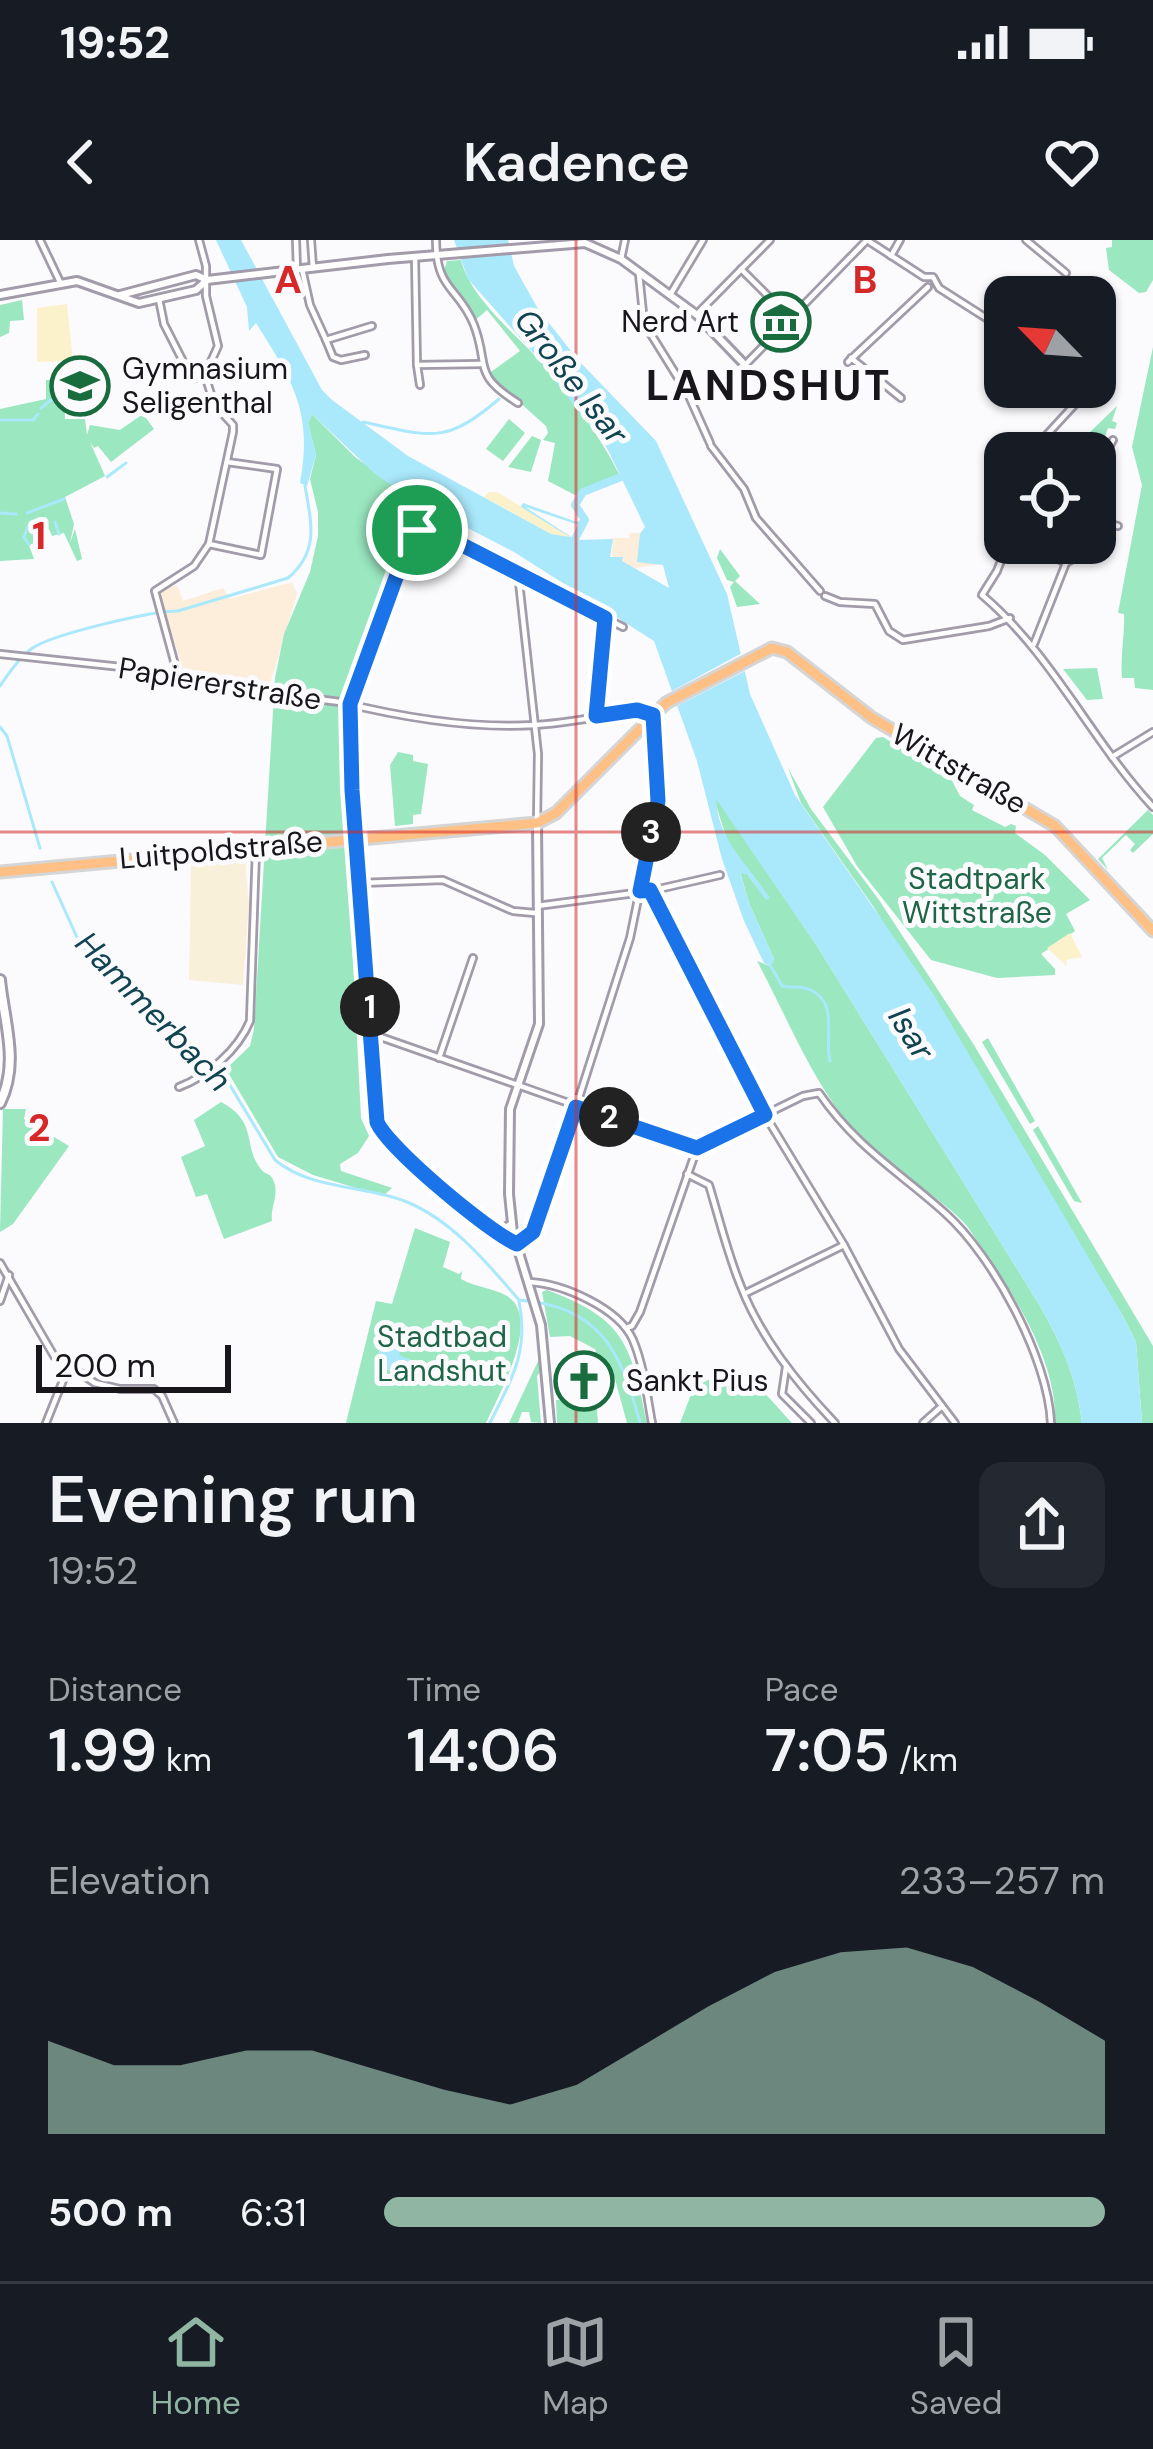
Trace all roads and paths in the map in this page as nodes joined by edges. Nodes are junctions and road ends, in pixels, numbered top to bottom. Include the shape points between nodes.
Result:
1 (40, 240) edge
2 (199, 240) edge
3 (296, 240) edge
4 (310, 240) edge
5 (436, 240) edge
6 (625, 240) edge
7 (703, 240) edge
8 (770, 240) edge
9 (867, 240) edge
10 (900, 240) edge
11 (1026, 240) edge
12 (534, 243) edge
13 (436, 255) junction
14 (891, 256) junction
15 (415, 257) junction
16 (621, 259) junction
17 (313, 268) junction
18 (741, 268) junction
19 (300, 269) junction
20 (639, 273) junction
21 (1066, 273) dead end
22 (924, 278) junction
23 (207, 280) junction
24 (60, 282) junction
25 (928, 287) junction
26 (939, 288) junction
27 (133, 292) junction
28 (0, 295) edge
29 (120, 295) junction
30 (670, 296) junction
31 (159, 299) junction
32 (771, 299) dead end
33 (134, 302) junction
34 (697, 315) junction
35 (984, 317) edge
36 (372, 326) dead end
37 (326, 340) junction
38 (365, 355) dead end
39 (417, 364) junction
40 (481, 364) junction
41 (745, 365) joint
42 (206, 372) junction
43 (420, 385) dead end
44 (901, 398) dead end
45 (518, 404) dead end
46 (1070, 408) edge
47 (1049, 432) edge
48 (227, 462) junction
49 (209, 544) junction
50 (1000, 564) edge
51 (1066, 564) edge
52 (518, 573) junction
53 (605, 618) junction
54 (1010, 618) junction
55 (622, 627) dead end
56 (1034, 644) junction
57 (3, 655) edge
58 (177, 673) junction
59 (350, 704) junction
60 (653, 715) junction
61 (596, 716) junction
62 (536, 725) junction
63 (638, 730) junction
64 (1153, 733) edge
65 (655, 739) junction
66 (1112, 757) junction
67 (1153, 807) edge
68 (537, 823) junction
69 (356, 839) junction
70 (256, 846) junction
71 (0, 872) edge
72 (720, 875) dead end
73 (360, 883) junction
74 (650, 890) junction
75 (640, 891) junction
76 (535, 909) junction
77 (1153, 931) edge
78 (472, 958) dead end
79 (0, 980) edge
80 (372, 1034) junction
81 (439, 1058) junction
82 (518, 1086) junction
83 (179, 1088) dead end
84 (0, 1103) edge
85 (576, 1107) junction
86 (765, 1115) junction
87 (697, 1148) junction
88 (687, 1174) junction
89 (512, 1224) junction
90 (496, 1233) junction
91 (517, 1244) junction
92 (844, 1245) junction
93 (0, 1262) edge
94 (9, 1275) junction
95 (531, 1287) junction
96 (744, 1294) junction
97 (0, 1300) edge
98 (626, 1328) junction
99 (786, 1367) junction
100 (68, 1368) junction
101 (941, 1406) junction
102 (46, 1423) edge
103 (174, 1423) edge
104 (550, 1423) edge
105 (652, 1423) edge
106 (811, 1423) edge
107 (835, 1423) edge
108 (923, 1423) edge
109 (955, 1423) edge
110 (1051, 1423) edge

1 - 24 street
2 - 23 street
3 - 19 street
4 - 17 street
5 - 13 street
6 - 16 street
7 - 30 street
8 - 18 street
9 - 14 street
9 - 41 street
10 - 14 street
11 - 21 street
12 - 13 street
12 - 16 street via 585,243
13 - 15 street
13 - 40 street via 441,279 473,324
14 - 22 street
15 - 17 street
15 - 39 street
16 - 20 street
17 - 19 street
18 - 32 street
18 - 34 street
19 - 23 street
19 - 37 street
20 - 30 street
20 - 54 street via 647,331 710,444 756,518 823,594 874,604 904,640
22 - 25 street
22 - 26 street via 938,280
23 - 27 street via 194,275
23 - 31 street
23 - 42 street via 218,346
24 - 28 street
24 - 29 street
25 - 26 street
25 - 44 street via 850,360
26 - 35 street
27 - 29 street
27 - 33 street
29 - 33 street
30 - 34 street
31 - 33 street
31 - 42 street via 192,380
34 - 41 street
36 - 37 street
37 - 38 street via 341,360
39 - 40 street
39 - 43 street
40 - 45 street via 495,388
42 - 48 street via 214,404 233,424
46 - 47 street
48 - 49 street
48 - 49 street via 277,470 261,555
49 - 58 street via 194,566 154,591
50 - 54 street via 982,595
51 - 56 street
52 - 53 street
52 - 59 street via 427,527 417,530
52 - 62 street
53 - 55 street
53 - 61 street
54 - 56 street
56 - 66 street
57 - 58 street, Papiererstraße
58 - 59 street, Papiererstraße
59 - 62 street, Papiererstraße
59 - 69 street
60 - 61 street, Papiererstraße
60 - 63 main road
60 - 65 street
60 - 77 main road, Wittstraße via 768,648 785,651 872,718 1043,818
61 - 62 street, Papiererstraße
62 - 68 street
63 - 65 street
63 - 68 main road
64 - 66 street
65 - 75 street via 658,801
66 - 67 street
68 - 69 main road, Luitpoldstraße
68 - 76 street
69 - 70 main road, Luitpoldstraße
69 - 73 street
70 - 71 main road, Luitpoldstraße
70 - 83 street via 250,1021 228,1052
72 - 74 street
73 - 76 street via 442,880 518,913
73 - 80 street
74 - 75 street
74 - 86 street
75 - 76 street
75 - 85 street
76 - 82 street via 538,1024
78 - 81 street
79 - 84 main road via 11,1071
80 - 81 street
80 - 90 street via 380,1130
81 - 82 street
82 - 85 street
82 - 89 street via 510,1116
85 - 87 street
85 - 91 street via 544,1207 530,1237
86 - 87 street
86 - 92 street
86 - 110 street via 819,1093 868,1151 948,1214 1034,1348
87 - 88 street
88 - 96 street via 709,1185
88 - 98 street via 640,1312
89 - 90 street
89 - 91 street
90 - 91 street
91 - 95 street
92 - 96 street
92 - 101 street via 899,1349
93 - 94 street
94 - 97 street
94 - 100 street via 38,1333
95 - 98 street via 571,1290
95 - 104 street
96 - 99 street
98 - 105 street
99 - 106 street via 782,1394
99 - 107 street
100 - 102 street
100 - 103 street via 108,1386 154,1389
101 - 108 street
101 - 109 street

